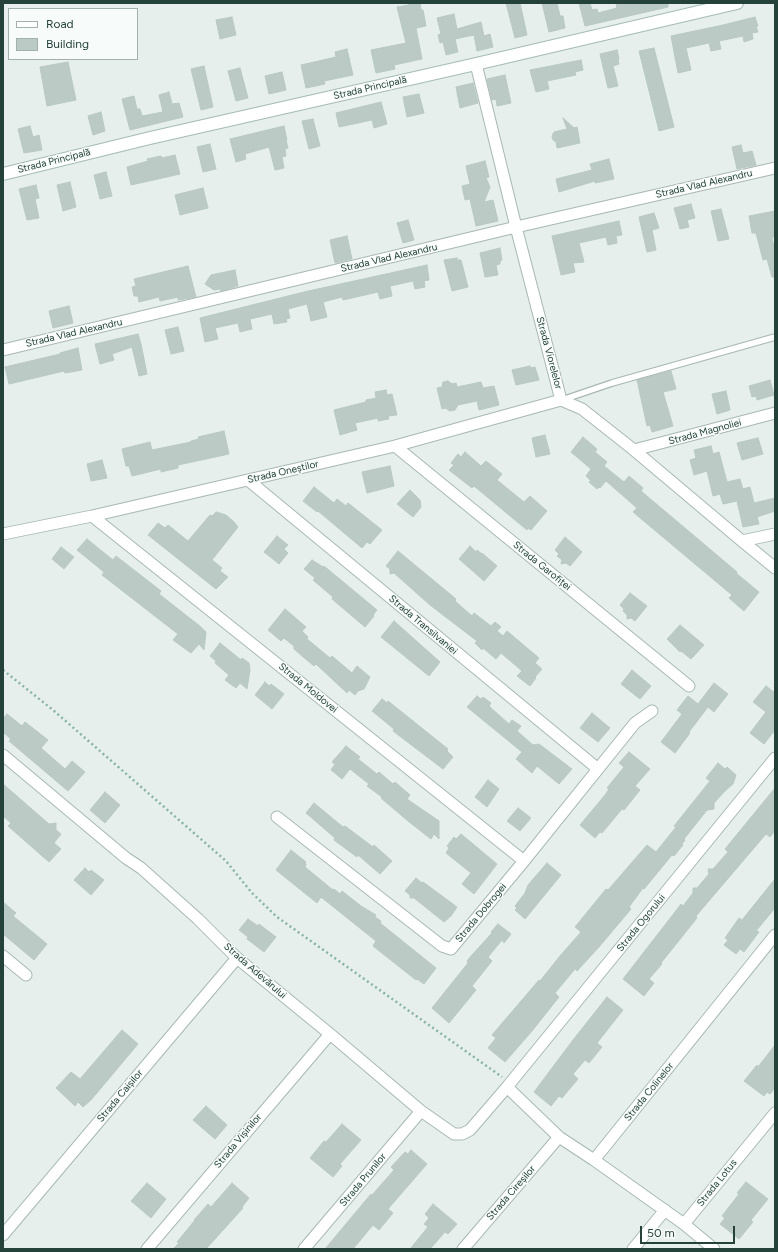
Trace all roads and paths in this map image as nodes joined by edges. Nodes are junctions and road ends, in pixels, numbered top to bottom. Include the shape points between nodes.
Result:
1 (737, 3) edge
2 (476, 64) junction
3 (775, 168) edge
4 (3, 174) edge
5 (516, 227) junction
6 (775, 337) edge
7 (3, 350) edge
8 (561, 400) junction
9 (775, 413) edge
10 (395, 446) junction
11 (634, 450) junction
12 (248, 480) junction
13 (92, 516) junction
14 (3, 534) edge
15 (775, 534) edge
16 (742, 541) junction
17 (775, 568) edge
18 (3, 670) edge
19 (689, 686) dead end
20 (652, 711) dead end
21 (3, 755) edge
22 (775, 758) edge
23 (598, 769) junction
24 (277, 817) dead end
25 (524, 861) junction
26 (775, 934) edge
27 (3, 956) edge
28 (237, 958) junction
29 (26, 975) dead end
30 (330, 1034) junction
31 (507, 1087) junction
32 (421, 1111) junction
33 (775, 1113) edge
34 (560, 1137) junction
35 (594, 1160) junction
36 (665, 1210) junction
37 (684, 1224) junction
38 (3, 1235) edge
39 (146, 1249) edge
40 (304, 1249) edge
41 (463, 1249) edge
42 (633, 1249) edge
43 (714, 1249) edge

1 - 2 main road, Strada Principală
2 - 4 main road, Strada Principală
2 - 5 street, Strada Viorelelor
3 - 5 street, Strada Vlad Alexandru
5 - 7 street, Strada Vlad Alexandru
5 - 8 street, Strada Viorelelor
6 - 8 lane
8 - 10 street, Strada Oneștilor
8 - 11 street, Strada Viorelelor via 582,409
9 - 11 street, Strada Magnoliei
10 - 12 street, Strada Oneștilor
10 - 19 street, Strada Garofiței
11 - 16 street, Strada Viorelelor
12 - 13 street, Strada Oneștilor
12 - 23 street, Strada Transilvaniei
13 - 14 street, Strada Oneștilor
13 - 25 street, Strada Moldovei
15 - 16 street
16 - 17 street, Strada Viorelelor
18 - 31 path via 53,710 226,861 252,894 277,917 505,1079
20 - 23 street, Strada Dobrogei via 635,723
21 - 28 street, Strada Adevărului via 141,868
22 - 31 street, Strada Ogorului
23 - 25 street, Strada Dobrogei
24 - 25 street, Strada Dobrogei via 442,946 451,949
26 - 35 street, Strada Colinelor
27 - 29 street
28 - 30 street, Strada Adevărului
28 - 38 street, Strada Caișilor
30 - 32 street, Strada Adevărului
30 - 39 street, Strada Vișinilor
31 - 32 street, Strada Adevărului via 470,1130 462,1134 454,1134
31 - 34 street
32 - 40 street, Strada Prunilor
33 - 37 street, Strada Lotus
34 - 35 street
34 - 41 street, Strada Cireșilor
35 - 36 street
36 - 37 street
36 - 42 street
37 - 43 street

